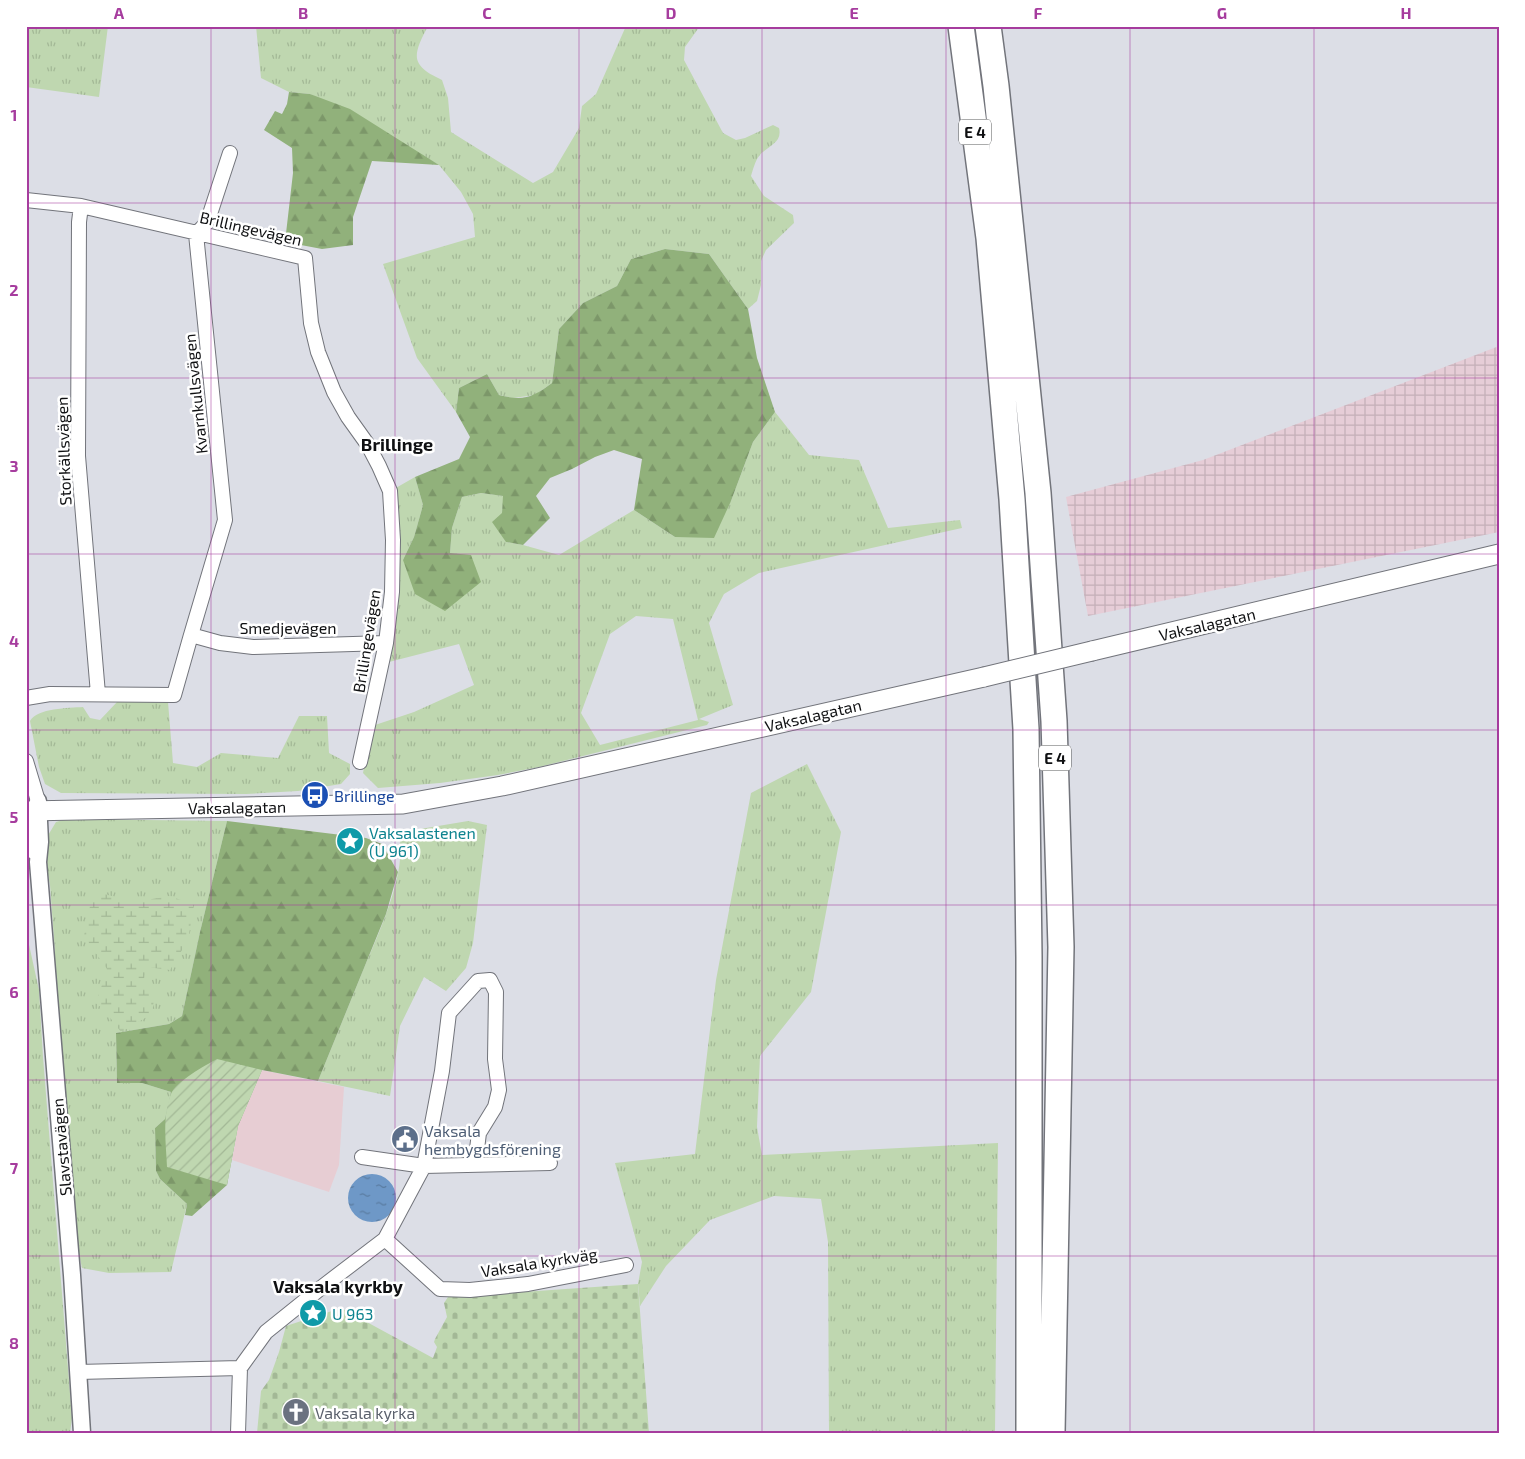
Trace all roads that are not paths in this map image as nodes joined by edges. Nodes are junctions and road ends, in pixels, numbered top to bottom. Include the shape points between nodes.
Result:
1 (961, 26) edge
2 (988, 26) edge
3 (230, 154) dead end
4 (26, 200) edge
5 (80, 206) junction
6 (196, 234) junction
7 (1499, 554) edge
8 (191, 635) junction
9 (386, 643) junction
10 (98, 694) junction
11 (26, 698) edge
12 (26, 761) edge
13 (360, 762) dead end
14 (31, 810) edge
15 (362, 1157) dead end
16 (550, 1162) dead end
17 (476, 1165) junction
18 (424, 1166) junction
19 (386, 1239) junction
20 (626, 1265) dead end
21 (240, 1368) junction
22 (78, 1372) junction
23 (82, 1433) edge
24 (238, 1433) edge
25 (1029, 1433) edge
26 (1052, 1433) edge

1 - 25 highway, E 4 via 989,238 1012,499 1026,729
2 - 26 highway, E 4 via 1038,493 1054,721 1062,947
3 - 6 street via 209,217
4 - 5 street, Brillingevägen
5 - 6 street, Brillingevägen
5 - 10 street, Storkällsvägen via 78,456
6 - 8 street, Kvarnkullsvägen via 225,520
6 - 9 street, Brillingevägen via 305,258 311,323 318,352 334,392 368,445 390,492 392,592
7 - 14 main road, Vaksalagatan, bridge via 984,677 502,786 403,804
8 - 9 street, Smedjevägen via 253,647
8 - 10 street via 174,695
9 - 13 street, Brillingevägen
10 - 11 street via 50,694
12 - 14 street
14 - 22 street, Slavstavägen via 40,842 38,862
15 - 18 street
16 - 17 street
17 - 18 street
17 - 18 street via 480,1133 495,1107 499,1090 494,1044 496,992 490,980 478,982 448,1013 442,1071
18 - 19 street
19 - 20 street, Vaksala kyrkväg via 440,1289 470,1290 528,1284
19 - 21 street via 266,1332
21 - 22 street
21 - 24 street
22 - 23 street, Slavstavägen

